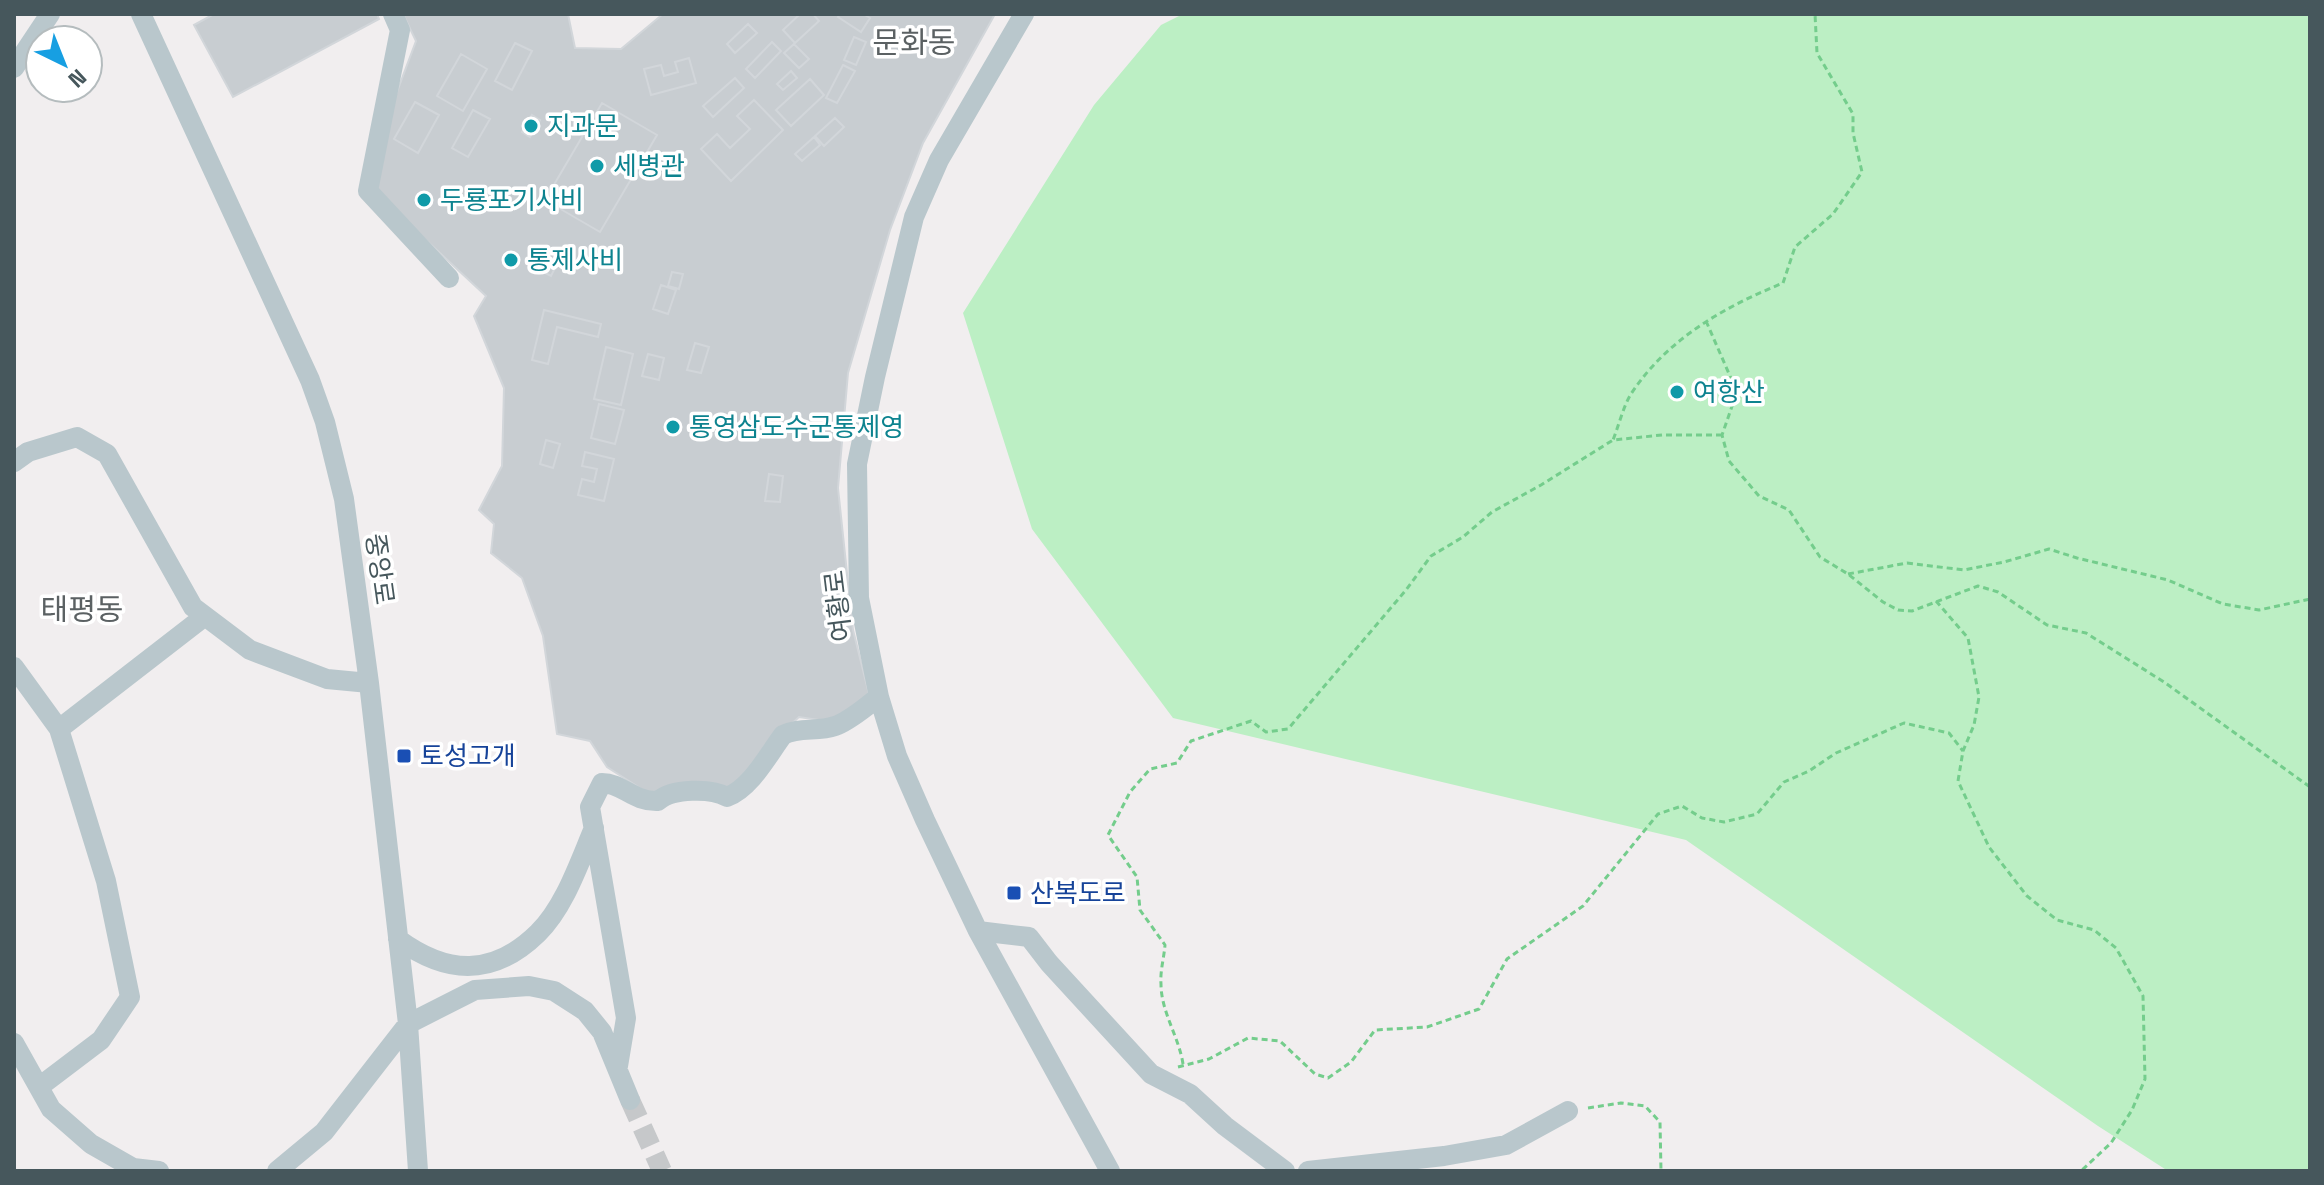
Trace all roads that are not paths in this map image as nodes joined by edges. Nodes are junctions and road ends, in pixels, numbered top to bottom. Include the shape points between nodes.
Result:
1 (50, 14) edge
2 (141, 14) edge
3 (393, 14) edge
4 (1024, 14) edge
5 (15, 64) edge
6 (449, 278) dead end
7 (14, 462) edge
8 (205, 616) junction
9 (14, 667) edge
10 (369, 683) junction
11 (879, 697) junction
12 (59, 729) junction
13 (594, 828) junction
14 (978, 931) junction
15 (398, 939) junction
16 (408, 1024) junction
17 (14, 1043) edge
18 (618, 1066) junction
19 (39, 1087) junction
20 (630, 1100) tunnel mouth
21 (1568, 1111) road end
22 (159, 1171) edge
23 (277, 1171) edge
24 (418, 1171) edge
25 (1110, 1171) edge
26 (1285, 1171) edge
27 (1308, 1171) edge

1 - 5 street
2 - 10 street, 중앙로 via 295,345 325,422 344,499
3 - 6 street via 400,30 368,191
4 - 11 street, 여황로 via 939,160 914,217 875,377 857,464 859,598
7 - 8 street via 28,452 77,437 107,454 193,607
8 - 10 street via 250,650 327,679
8 - 12 street
9 - 12 street
10 - 15 street, 중앙로
11 - 13 street via 838,725 783,735 746,785 727,797 679,793 644,801 602,783 590,807
11 - 14 street, 여황로 via 897,756
12 - 19 street via 106,881 130,997 101,1040
13 - 15 street via 560,901 539,932 511,953 479,967 446,965
13 - 18 street via 626,1018
14 - 25 street, 여황로
14 - 26 street via 1029,937 1151,1074 1190,1094
15 - 16 street, 중앙로
16 - 18 street via 475,990 529,986 554,991 585,1011
16 - 23 street via 324,1132
16 - 24 street, 중앙로
17 - 19 street
18 - 20 street
19 - 22 street via 51,1109 91,1144 133,1168
21 - 27 street via 1506,1145

